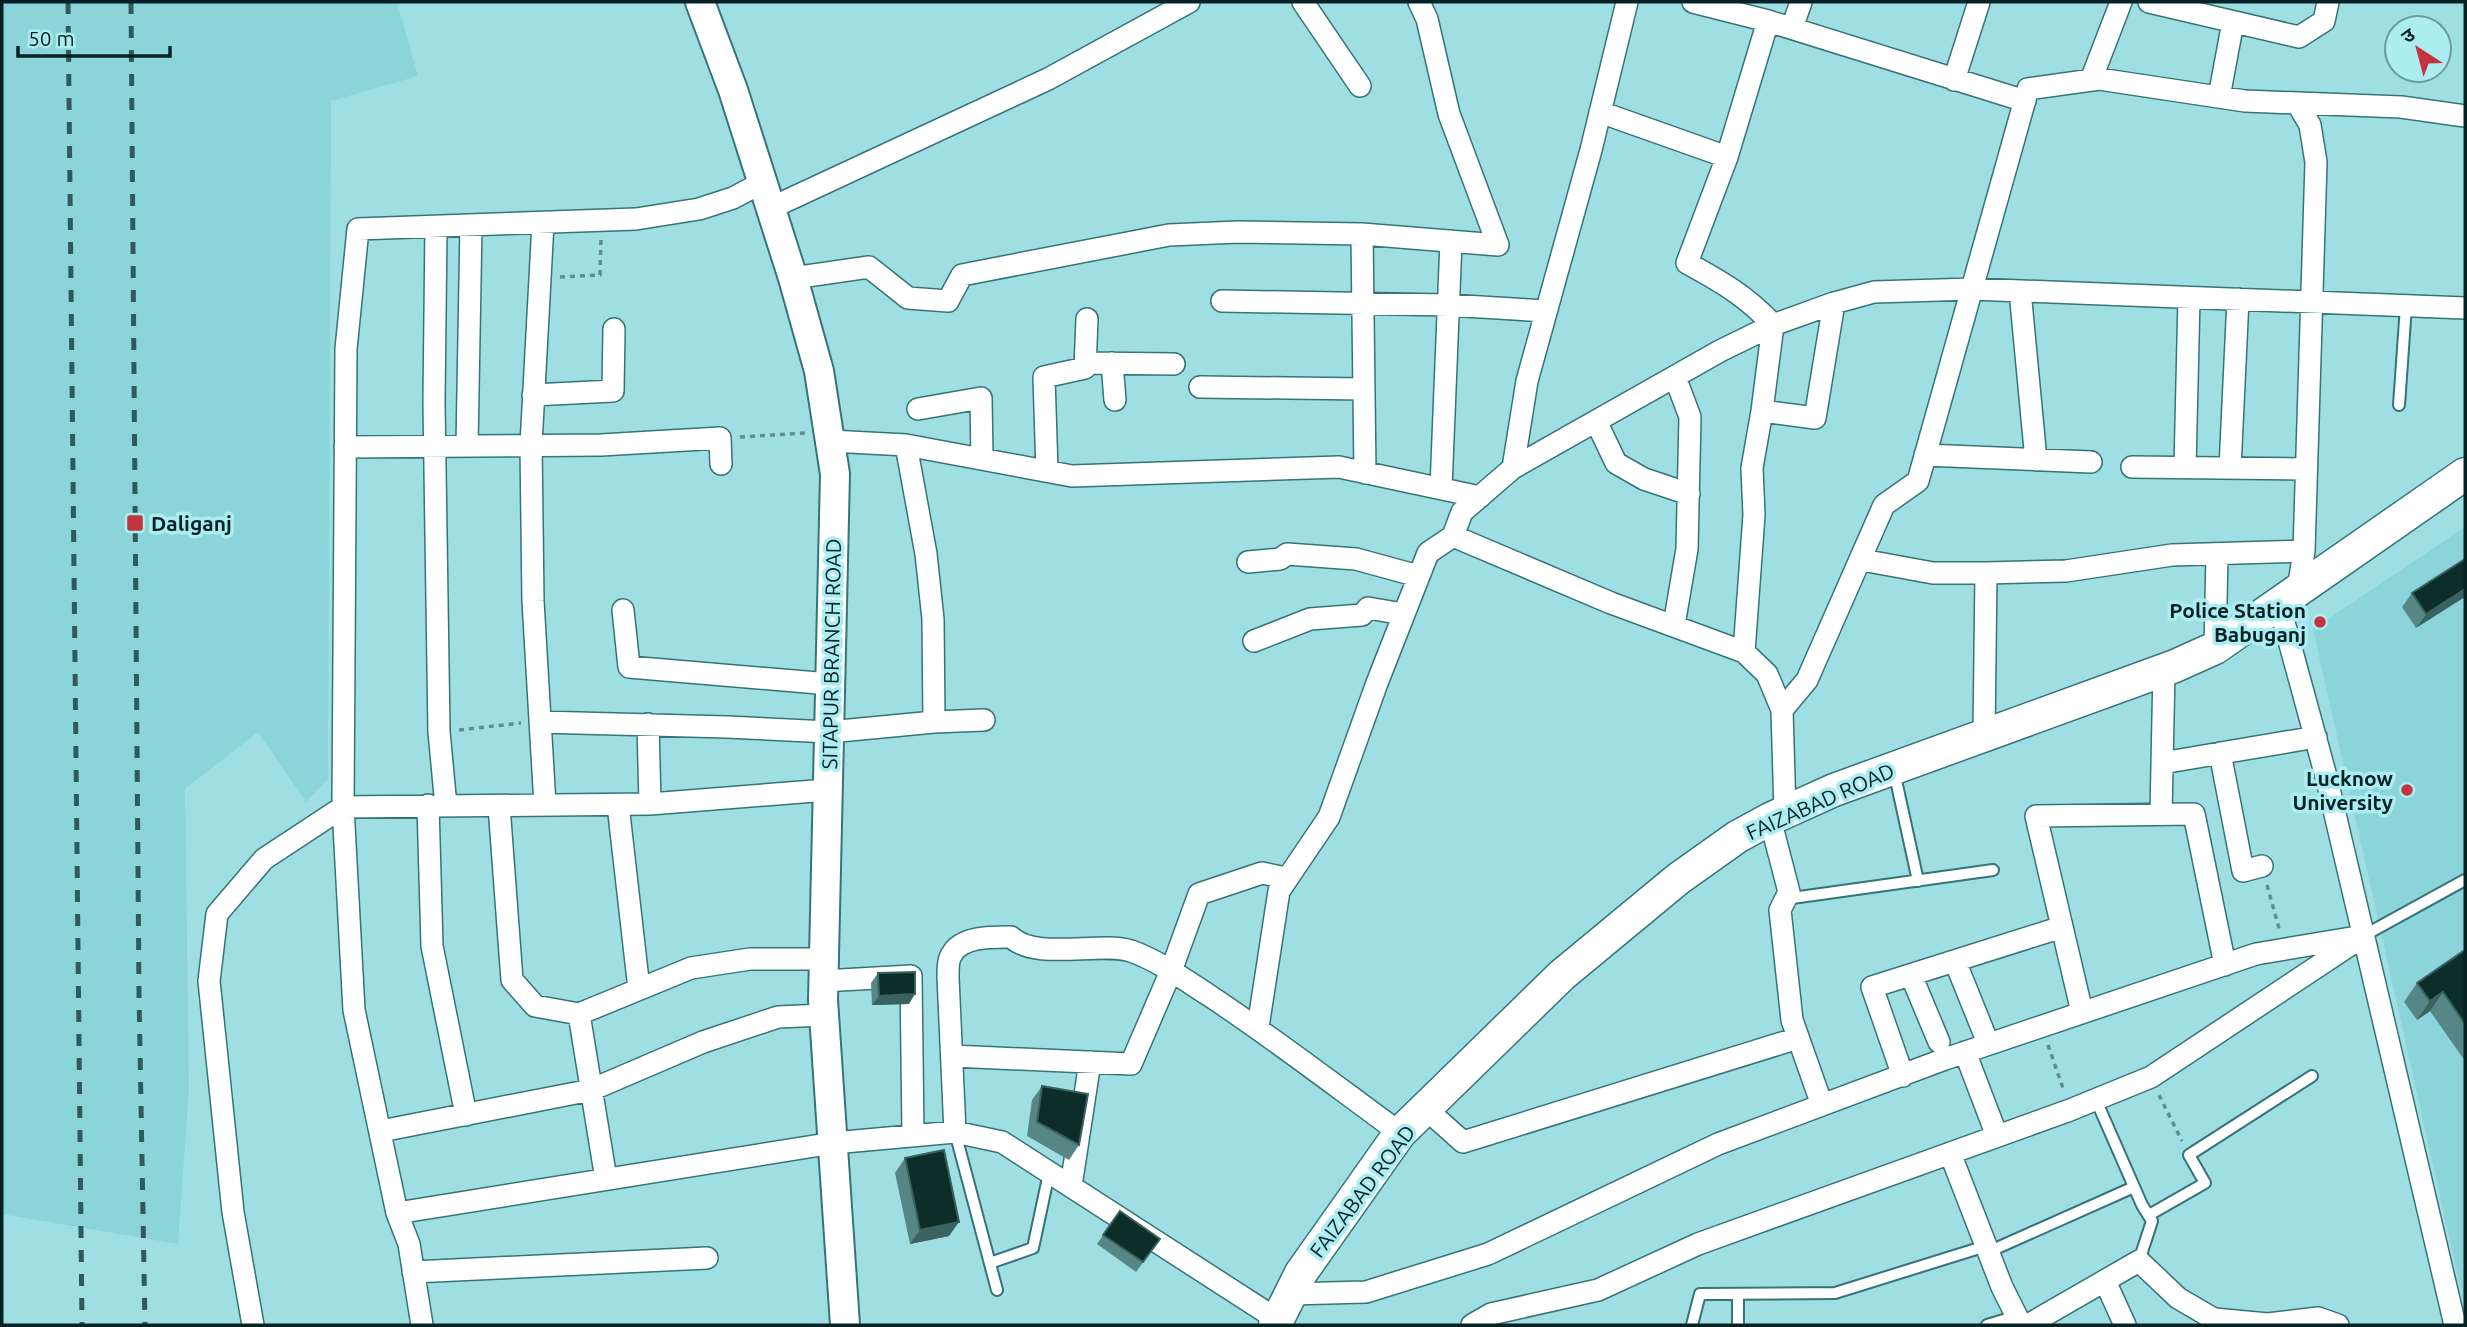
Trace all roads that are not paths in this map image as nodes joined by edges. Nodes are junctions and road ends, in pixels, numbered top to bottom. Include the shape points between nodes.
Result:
1 (700, 2) edge
2 (1189, 2) edge
3 (1303, 2) edge
4 (1419, 2) edge
5 (1627, 2) edge
6 (1693, 2) edge
7 (1801, 2) edge
8 (1979, 2) edge
9 (2121, 2) edge
10 (2149, 2) edge
11 (2328, 2) edge
12 (1768, 20) junction
13 (2234, 22) junction
14 (1792, 29) junction
15 (1954, 80) junction
16 (2091, 80) junction
17 (1360, 86) dead end
18 (2219, 97) junction
19 (2025, 100) junction
20 (2297, 103) junction
21 (1600, 112) junction
22 (2465, 116) edge
23 (1727, 157) junction
24 (763, 182) junction
25 (771, 208) junction
26 (543, 223) junction
27 (471, 225) junction
28 (436, 227) junction
29 (1362, 234) junction
30 (1451, 241) junction
31 (793, 278) junction
32 (1972, 289) junction
33 (2020, 291) junction
34 (2189, 298) junction
35 (2238, 299) junction
36 (1222, 301) dead end
37 (2310, 302) junction
38 (1363, 303) junction
39 (1834, 303) junction
40 (1448, 305) junction
41 (2406, 306) junction
42 (2465, 308) edge
43 (1546, 312) junction
44 (1087, 319) dead end
45 (1773, 325) junction
46 (614, 329) dead end
47 (1086, 363) junction
48 (1112, 363) junction
49 (1174, 364) dead end
50 (1675, 377) junction
51 (1200, 387) dead end
52 (1364, 389) junction
53 (533, 395) junction
54 (1115, 400) dead end
55 (2399, 405) dead end
56 (918, 409) dead end
57 (1762, 411) junction
58 (1596, 421) junction
59 (829, 436) junction
60 (531, 445) junction
61 (906, 445) junction
62 (345, 446) junction
63 (435, 446) junction
64 (467, 446) junction
65 (1925, 455) junction
66 (982, 459) junction
67 (2036, 460) junction
68 (2091, 462) dead end
69 (721, 464) dead end
70 (2132, 467) dead end
71 (2185, 467) junction
72 (1513, 468) junction
73 (2230, 468) junction
74 (2306, 469) junction
75 (1047, 471) junction
76 (1365, 473) junction
77 (2465, 474) edge
78 (1441, 488) junction
79 (1689, 494) junction
80 (1480, 497) junction
81 (1453, 536) junction
82 (2304, 551) junction
83 (2217, 554) junction
84 (1862, 560) junction
85 (1248, 562) dead end
86 (1986, 573) junction
87 (1418, 576) junction
88 (2289, 597) junction
89 (624, 610) dead end
90 (1404, 614) junction
91 (1674, 625) junction
92 (1254, 641) dead end
93 (2215, 648) junction
94 (1744, 652) junction
95 (2164, 670) junction
96 (830, 684) junction
97 (1782, 710) junction
98 (984, 720) dead end
99 (540, 722) junction
100 (934, 722) junction
101 (648, 724) junction
102 (829, 732) junction
103 (1984, 735) junction
104 (2316, 737) junction
105 (2220, 753) junction
106 (2162, 763) junction
107 (1894, 768) junction
108 (827, 790) junction
109 (650, 804) junction
110 (618, 805) junction
111 (437, 806) junction
112 (499, 806) junction
113 (545, 806) junction
114 (343, 807) junction
115 (2161, 814) junction
116 (1777, 815) junction
117 (1993, 870) dead end
118 (1286, 877) junction
119 (2208, 880) junction
120 (2465, 880) edge
121 (1918, 881) junction
122 (1785, 899) junction
123 (2062, 927) junction
124 (2363, 936) junction
125 (1955, 961) junction
126 (2225, 965) junction
127 (823, 970) junction
128 (1171, 971) junction
129 (1911, 975) junction
130 (639, 989) junction
131 (2082, 1012) junction
132 (579, 1014) junction
133 (824, 1015) junction
134 (1258, 1027) junction
135 (1798, 1038) junction
136 (1939, 1042) dead end
137 (1988, 1043) junction
138 (1965, 1052) junction
139 (953, 1056) junction
140 (1090, 1062) junction
141 (1903, 1076) junction
142 (2312, 1076) dead end
143 (591, 1090) junction
144 (2096, 1100) junction
145 (1822, 1105) junction
146 (1426, 1109) junction
147 (466, 1115) junction
148 (381, 1131) junction
149 (955, 1132) junction
150 (1400, 1133) junction
151 (913, 1135) junction
152 (1997, 1136) junction
153 (833, 1143) junction
154 (1950, 1153) junction
155 (1049, 1173) junction
156 (606, 1179) junction
157 (1071, 1186) junction
158 (2134, 1187) junction
159 (397, 1213) junction
160 (2149, 1215) junction
161 (1987, 1249) junction
162 (707, 1258) dead end
163 (2139, 1261) junction
164 (990, 1263) junction
165 (413, 1272) junction
166 (2105, 1281) junction
167 (997, 1290) dead end
168 (1738, 1294) junction
169 (1281, 1313) edge
170 (2022, 1322) edge
171 (253, 1325) edge
172 (422, 1325) edge
173 (845, 1325) edge
174 (1472, 1325) edge
175 (1692, 1325) edge
176 (1738, 1325) edge
177 (1987, 1325) edge
178 (2125, 1325) edge
179 (2338, 1325) edge
180 (2455, 1325) edge

1 - 24 street, SITAPUR BRANCH ROAD
2 - 25 street via 1048,79
3 - 17 street
4 - 30 street via 1449,114 1498,245
5 - 21 street
6 - 12 street
7 - 14 street
8 - 15 street
9 - 16 street
10 - 13 street
11 - 13 street via 2324,21 2299,37
12 - 14 street
12 - 23 street
13 - 18 street
14 - 15 street
15 - 19 street
16 - 18 street
16 - 19 street via 2028,89
18 - 20 street
19 - 32 street
20 - 22 street via 2401,107
20 - 37 street via 2310,125 2316,162
21 - 23 street
21 - 43 street
23 - 45 street via 1687,263 1737,291
24 - 25 street, SITAPUR BRANCH ROAD
24 - 26 street via 699,209 636,219
25 - 31 street, SITAPUR BRANCH ROAD
26 - 27 street
26 - 53 street
27 - 28 street
27 - 64 street
28 - 62 street via 358,229 346,349
28 - 63 street
29 - 30 street
29 - 31 street via 1169,235 962,275 948,301 908,299 869,267
29 - 38 street
30 - 40 street
31 - 59 street, SITAPUR BRANCH ROAD via 820,371
32 - 33 street
32 - 39 street via 1874,292
32 - 65 street
33 - 34 street
33 - 67 street
34 - 35 street
34 - 71 street
35 - 37 street
35 - 73 street
36 - 38 street
37 - 41 street
37 - 74 street
38 - 40 street
38 - 52 street
39 - 45 street
39 - 57 street via 1815,418
40 - 43 street
40 - 78 street
41 - 42 street
41 - 55 lane
43 - 72 street via 1527,381
44 - 47 street
45 - 50 street
45 - 57 street
46 - 53 street via 613,391
47 - 48 street
47 - 75 street via 1086,368 1044,377
48 - 49 street
48 - 54 street
50 - 58 street
50 - 79 street via 1690,418
51 - 52 street
52 - 76 street
53 - 60 street
56 - 66 street via 981,398
57 - 94 street via 1752,468 1754,515
58 - 72 street
58 - 79 street via 1616,463 1644,479
59 - 61 street
59 - 96 street, SITAPUR BRANCH ROAD via 835,474
60 - 64 street
60 - 69 street via 720,438
60 - 99 street
61 - 66 street
61 - 100 street via 933,619
62 - 63 street
62 - 114 street
63 - 64 street
63 - 111 street
65 - 67 street
65 - 84 street via 1918,481 1884,505
66 - 75 street
67 - 68 street
70 - 71 street
71 - 73 street
72 - 80 street
73 - 74 street
74 - 82 street
75 - 76 street via 1072,476 1339,467
76 - 78 street
77 - 88 main road, FAIZABAD ROAD
78 - 80 street
79 - 91 street via 1687,549
80 - 81 street via 1462,512
81 - 87 street via 1428,553
81 - 91 street
82 - 83 street
82 - 88 street
83 - 86 street via 2172,555 2066,571
83 - 93 street
84 - 86 street via 1933,573
84 - 97 street via 1807,680
85 - 87 street via 1287,554 1356,559
86 - 103 street
87 - 90 street
88 - 93 main road, FAIZABAD ROAD
88 - 104 street
89 - 96 street via 629,667
90 - 92 street via 1368,608 1362,615 1310,619
90 - 118 street via 1329,817
91 - 94 street
93 - 95 main road, FAIZABAD ROAD
94 - 97 street via 1767,674
95 - 103 main road, FAIZABAD ROAD
95 - 106 street
96 - 102 street, SITAPUR BRANCH ROAD
97 - 116 street
98 - 100 street
99 - 101 street
99 - 113 street
100 - 102 street
101 - 102 street
101 - 109 street
102 - 108 street, SITAPUR BRANCH ROAD
103 - 107 main road, FAIZABAD ROAD
104 - 105 street
104 - 124 street
105 - 106 street
105 - 119 street via 2253,869
106 - 115 street
107 - 116 main road, FAIZABAD ROAD
107 - 121 lane
108 - 109 street
108 - 127 street, SITAPUR BRANCH ROAD
109 - 110 street
110 - 113 street
110 - 130 street
111 - 112 street
111 - 114 street
111 - 147 street via 432,946
112 - 113 street
112 - 132 street via 512,980 535,1006
114 - 148 street via 354,1010
114 - 171 street via 264,859 217,914 209,981 233,1212
115 - 119 street via 2194,814
115 - 123 street via 2035,816
116 - 122 street via 1789,892
116 - 146 main road, FAIZABAD ROAD via 1678,879 1562,975
117 - 121 lane
118 - 128 street via 1262,873 1199,894
118 - 134 street via 1279,891
119 - 126 street
120 - 124 lane
121 - 122 lane
122 - 135 street via 1780,909
123 - 125 street
123 - 131 street
124 - 126 street via 2256,954
124 - 144 street via 2151,1077
124 - 180 street
125 - 129 street
125 - 137 street
126 - 131 street
127 - 130 street via 750,959 691,968
127 - 133 street, SITAPUR BRANCH ROAD
127 - 151 street via 911,976
128 - 134 street
128 - 139 street via 1129,950 1046,948 1012,937 964,942 951,954 948,977
128 - 140 street via 1131,1064
129 - 136 street
129 - 141 street via 1872,987
130 - 132 street
131 - 137 street
132 - 143 street
133 - 143 street via 778,1017 703,1042
133 - 153 street, SITAPUR BRANCH ROAD
134 - 150 street
135 - 145 street
135 - 146 street via 1463,1142
137 - 138 street
138 - 141 street
138 - 152 street
139 - 140 street
139 - 149 street
140 - 157 street
141 - 145 street
142 - 160 lane via 2189,1155 2205,1183
143 - 147 street
143 - 156 street
144 - 152 street
144 - 158 lane
145 - 169 street via 1718,1144 1488,1254
146 - 150 main road, FAIZABAD ROAD
147 - 148 street
148 - 159 street
149 - 151 street
149 - 155 street via 1002,1142
149 - 164 lane
150 - 169 main road, FAIZABAD ROAD via 1301,1273
151 - 153 street
152 - 154 street
153 - 156 street
153 - 173 street, SITAPUR BRANCH ROAD
154 - 161 street
154 - 174 street via 1699,1244 1598,1290 1491,1314
155 - 157 street
155 - 164 lane via 1033,1248
156 - 159 street
157 - 169 street
158 - 160 lane
158 - 161 lane
159 - 165 street
160 - 163 lane via 2152,1221
161 - 168 lane via 1835,1293
161 - 170 street
162 - 165 street
163 - 166 street
163 - 179 street via 2178,1298 2214,1319 2268,1324 2318,1318
164 - 167 lane
165 - 172 street
166 - 170 street
166 - 178 street
168 - 175 lane via 1700,1294
168 - 176 lane
170 - 177 lane

